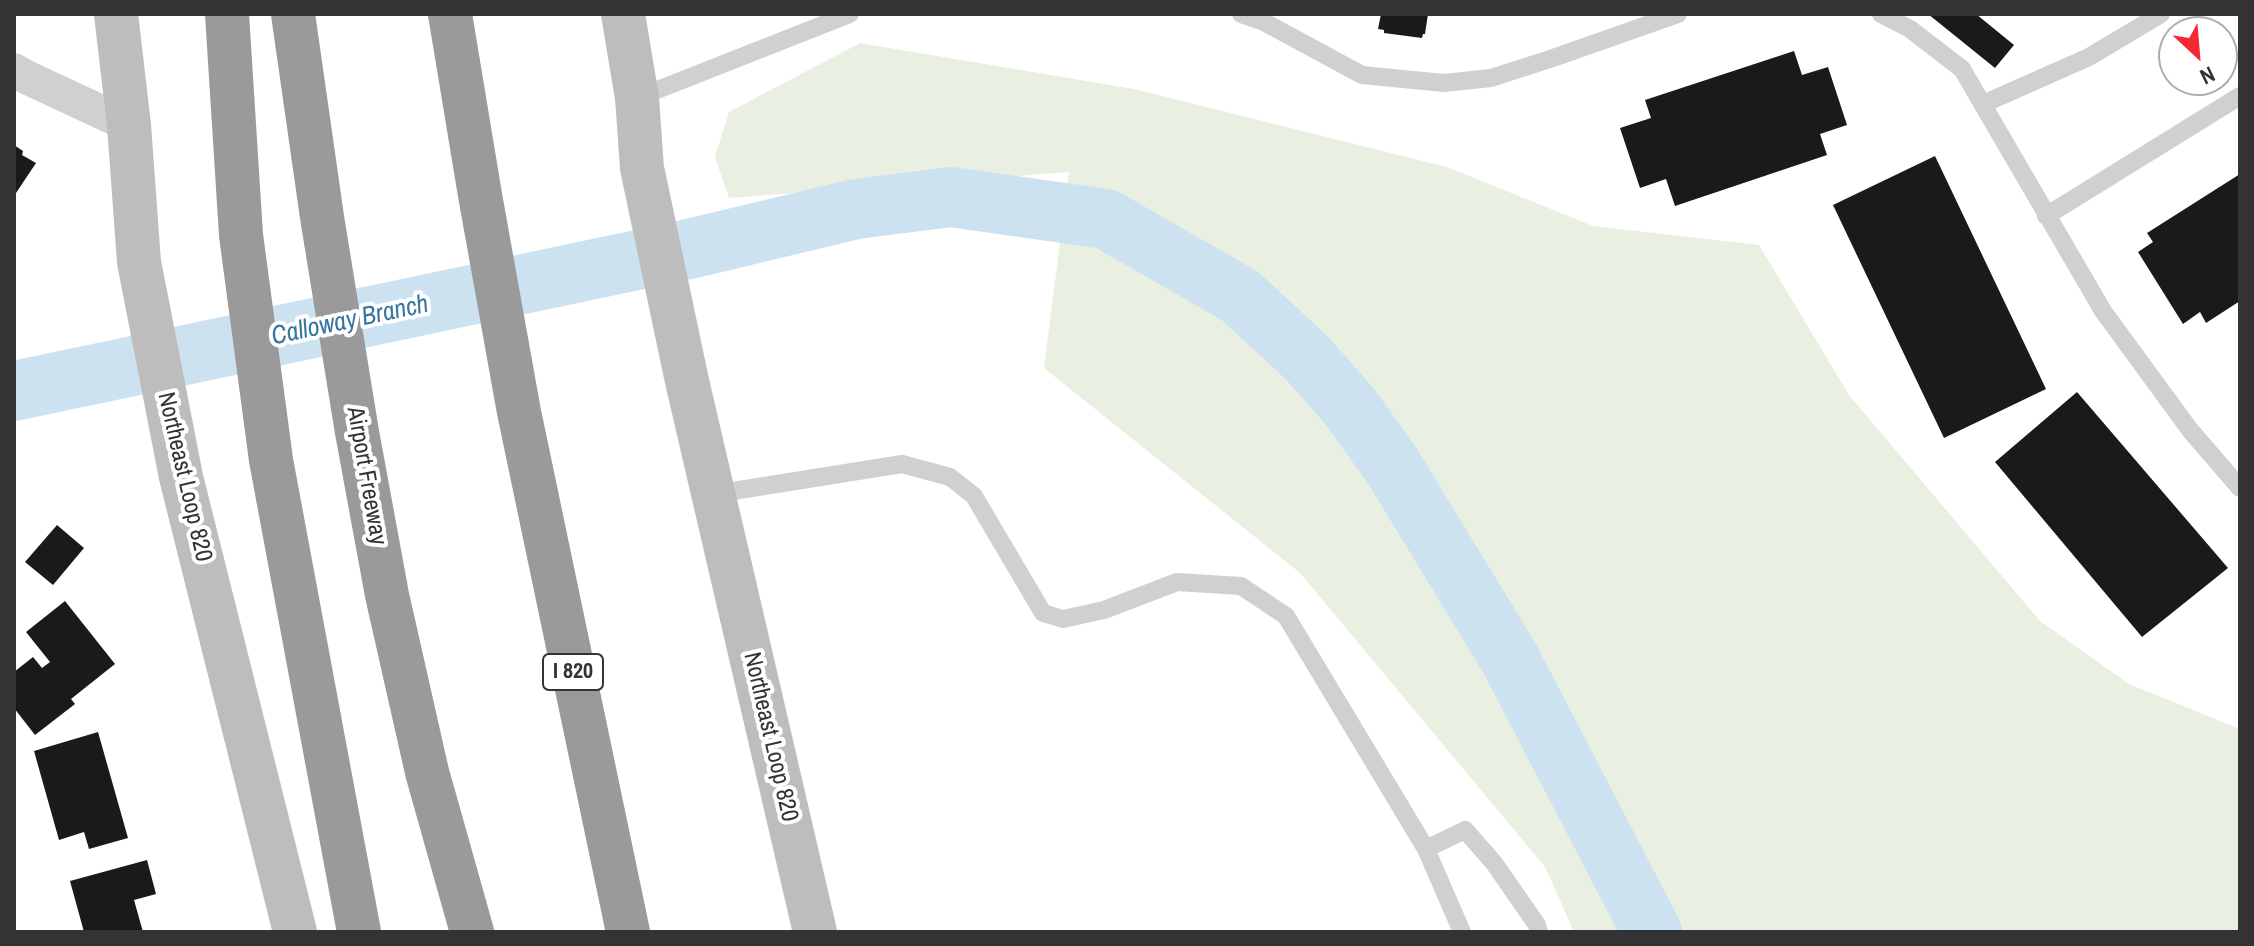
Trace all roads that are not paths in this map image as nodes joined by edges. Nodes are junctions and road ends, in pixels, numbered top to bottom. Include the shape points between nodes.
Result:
1 (116, 14) edge
2 (227, 14) edge
3 (293, 14) edge
4 (450, 14) edge
5 (623, 14) edge
6 (850, 14) edge
7 (1241, 14) edge
8 (1678, 14) edge
9 (1881, 14) edge
10 (2161, 14) edge
11 (1265, 18) edge
12 (14, 70) edge
13 (2240, 96) edge
14 (637, 98) junction
15 (1983, 104) junction
16 (129, 125) junction
17 (2046, 216) junction
18 (2240, 488) edge
19 (714, 494) junction
20 (1426, 849) junction
21 (295, 932) edge
22 (359, 932) edge
23 (472, 932) edge
24 (628, 932) edge
25 (815, 932) edge
26 (1462, 932) edge
27 (1539, 932) edge

1 - 16 main road, Northeast Loop 820
2 - 22 highway via 241,235 271,460
3 - 23 highway, Airport Freeway via 387,595
4 - 24 highway, I 820 via 519,412
5 - 14 main road, Northeast Loop 820
6 - 14 lane
7 - 11 lane
8 - 11 lane via 1491,78 1444,83 1362,75
9 - 15 lane via 1962,69
10 - 15 lane via 2089,57
12 - 16 street
13 - 17 lane
14 - 19 main road, Northeast Loop 820 via 642,168
15 - 17 lane
16 - 21 main road, Northeast Loop 820 via 139,262 181,477
17 - 18 lane via 2103,311 2190,430
19 - 20 lane via 902,464 950,477 974,496 1043,613 1063,619 1104,610 1177,582 1241,586 1286,616
19 - 25 main road, Northeast Loop 820
20 - 26 lane
20 - 27 lane via 1465,830 1494,863

